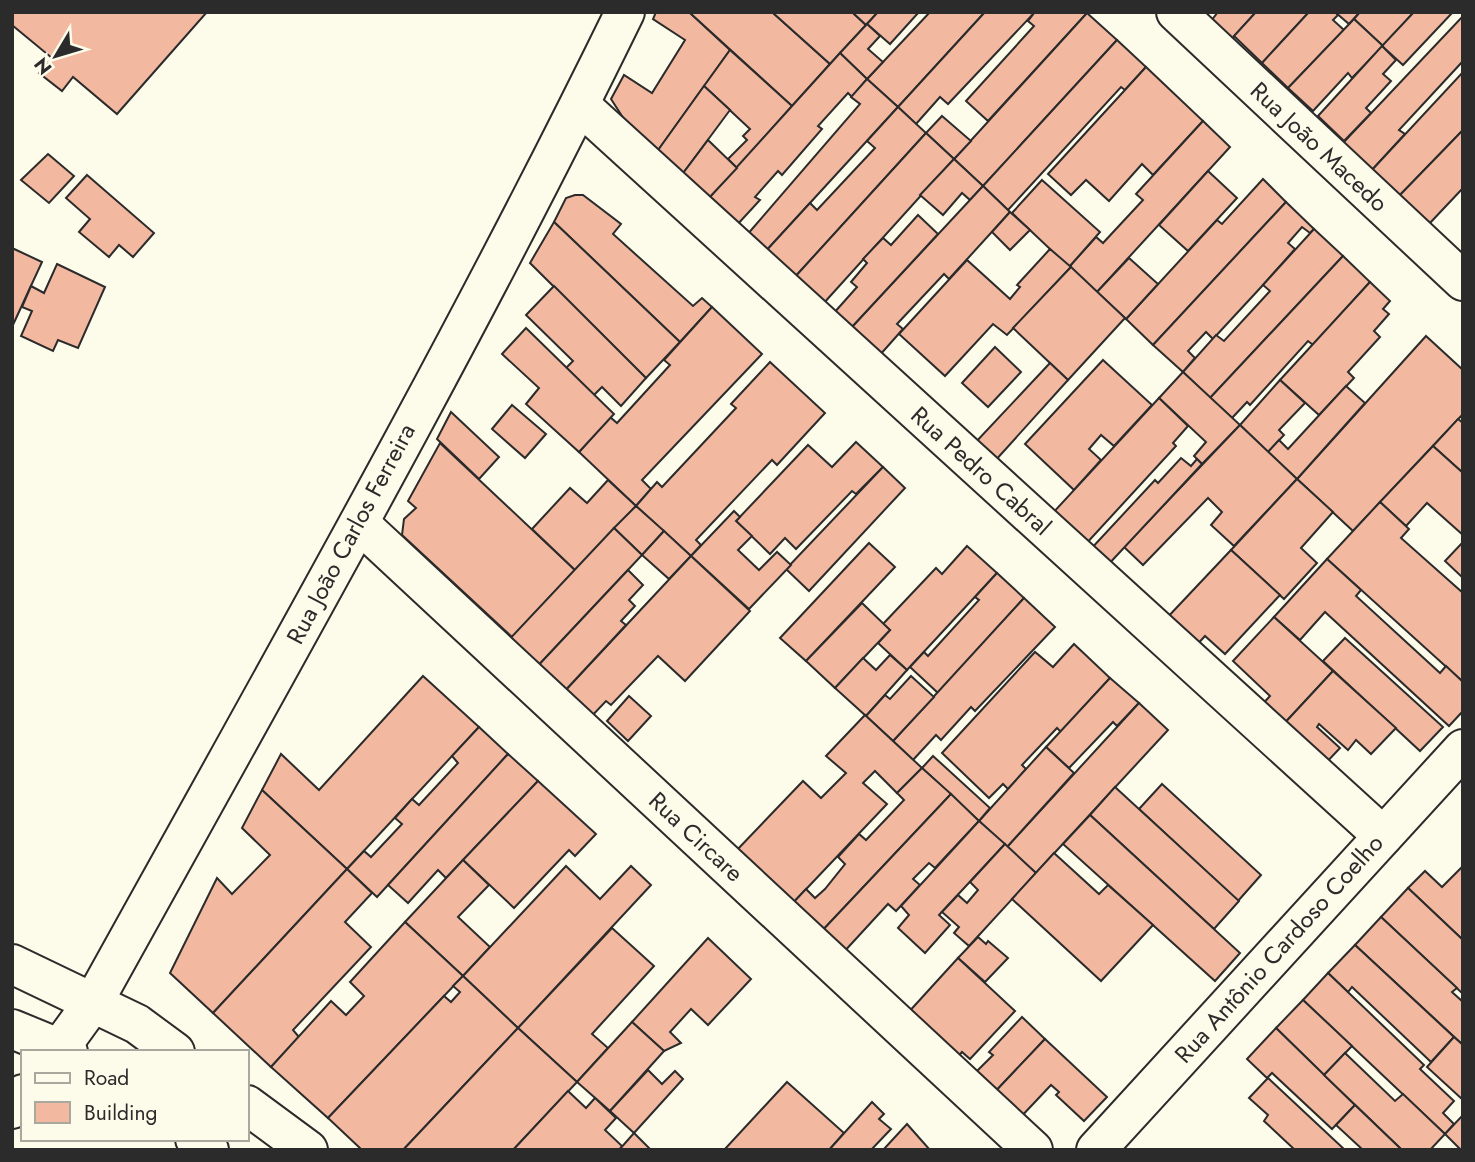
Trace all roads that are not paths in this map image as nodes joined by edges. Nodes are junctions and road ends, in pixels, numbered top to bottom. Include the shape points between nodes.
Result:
1 (625, 12) edge
2 (1176, 12) edge
3 (579, 105) junction
4 (1463, 281) edge
5 (359, 523) junction
6 (1463, 749) edge
7 (1383, 836) junction
8 (12, 964) edge
9 (94, 1001) junction
10 (12, 1029) edge
11 (62, 1050) edge
12 (172, 1050) edge
13 (248, 1106) edge
14 (308, 1150) edge
15 (1033, 1150) edge
16 (1096, 1150) edge

1 - 3 street, Rua João Carlos Ferreira
2 - 4 street, Rua João Macedo
3 - 5 street, Rua João Carlos Ferreira
3 - 7 street, Rua Pedro Cabral
5 - 9 street, Rua João Carlos Ferreira
5 - 15 street, Rua Circare
6 - 7 street, Rua Antônio Cardoso Coelho
7 - 16 street, Rua Antônio Cardoso Coelho
8 - 9 street
9 - 11 street, Rua João Carlos Ferreira
9 - 12 street
10 - 11 street
13 - 14 street

